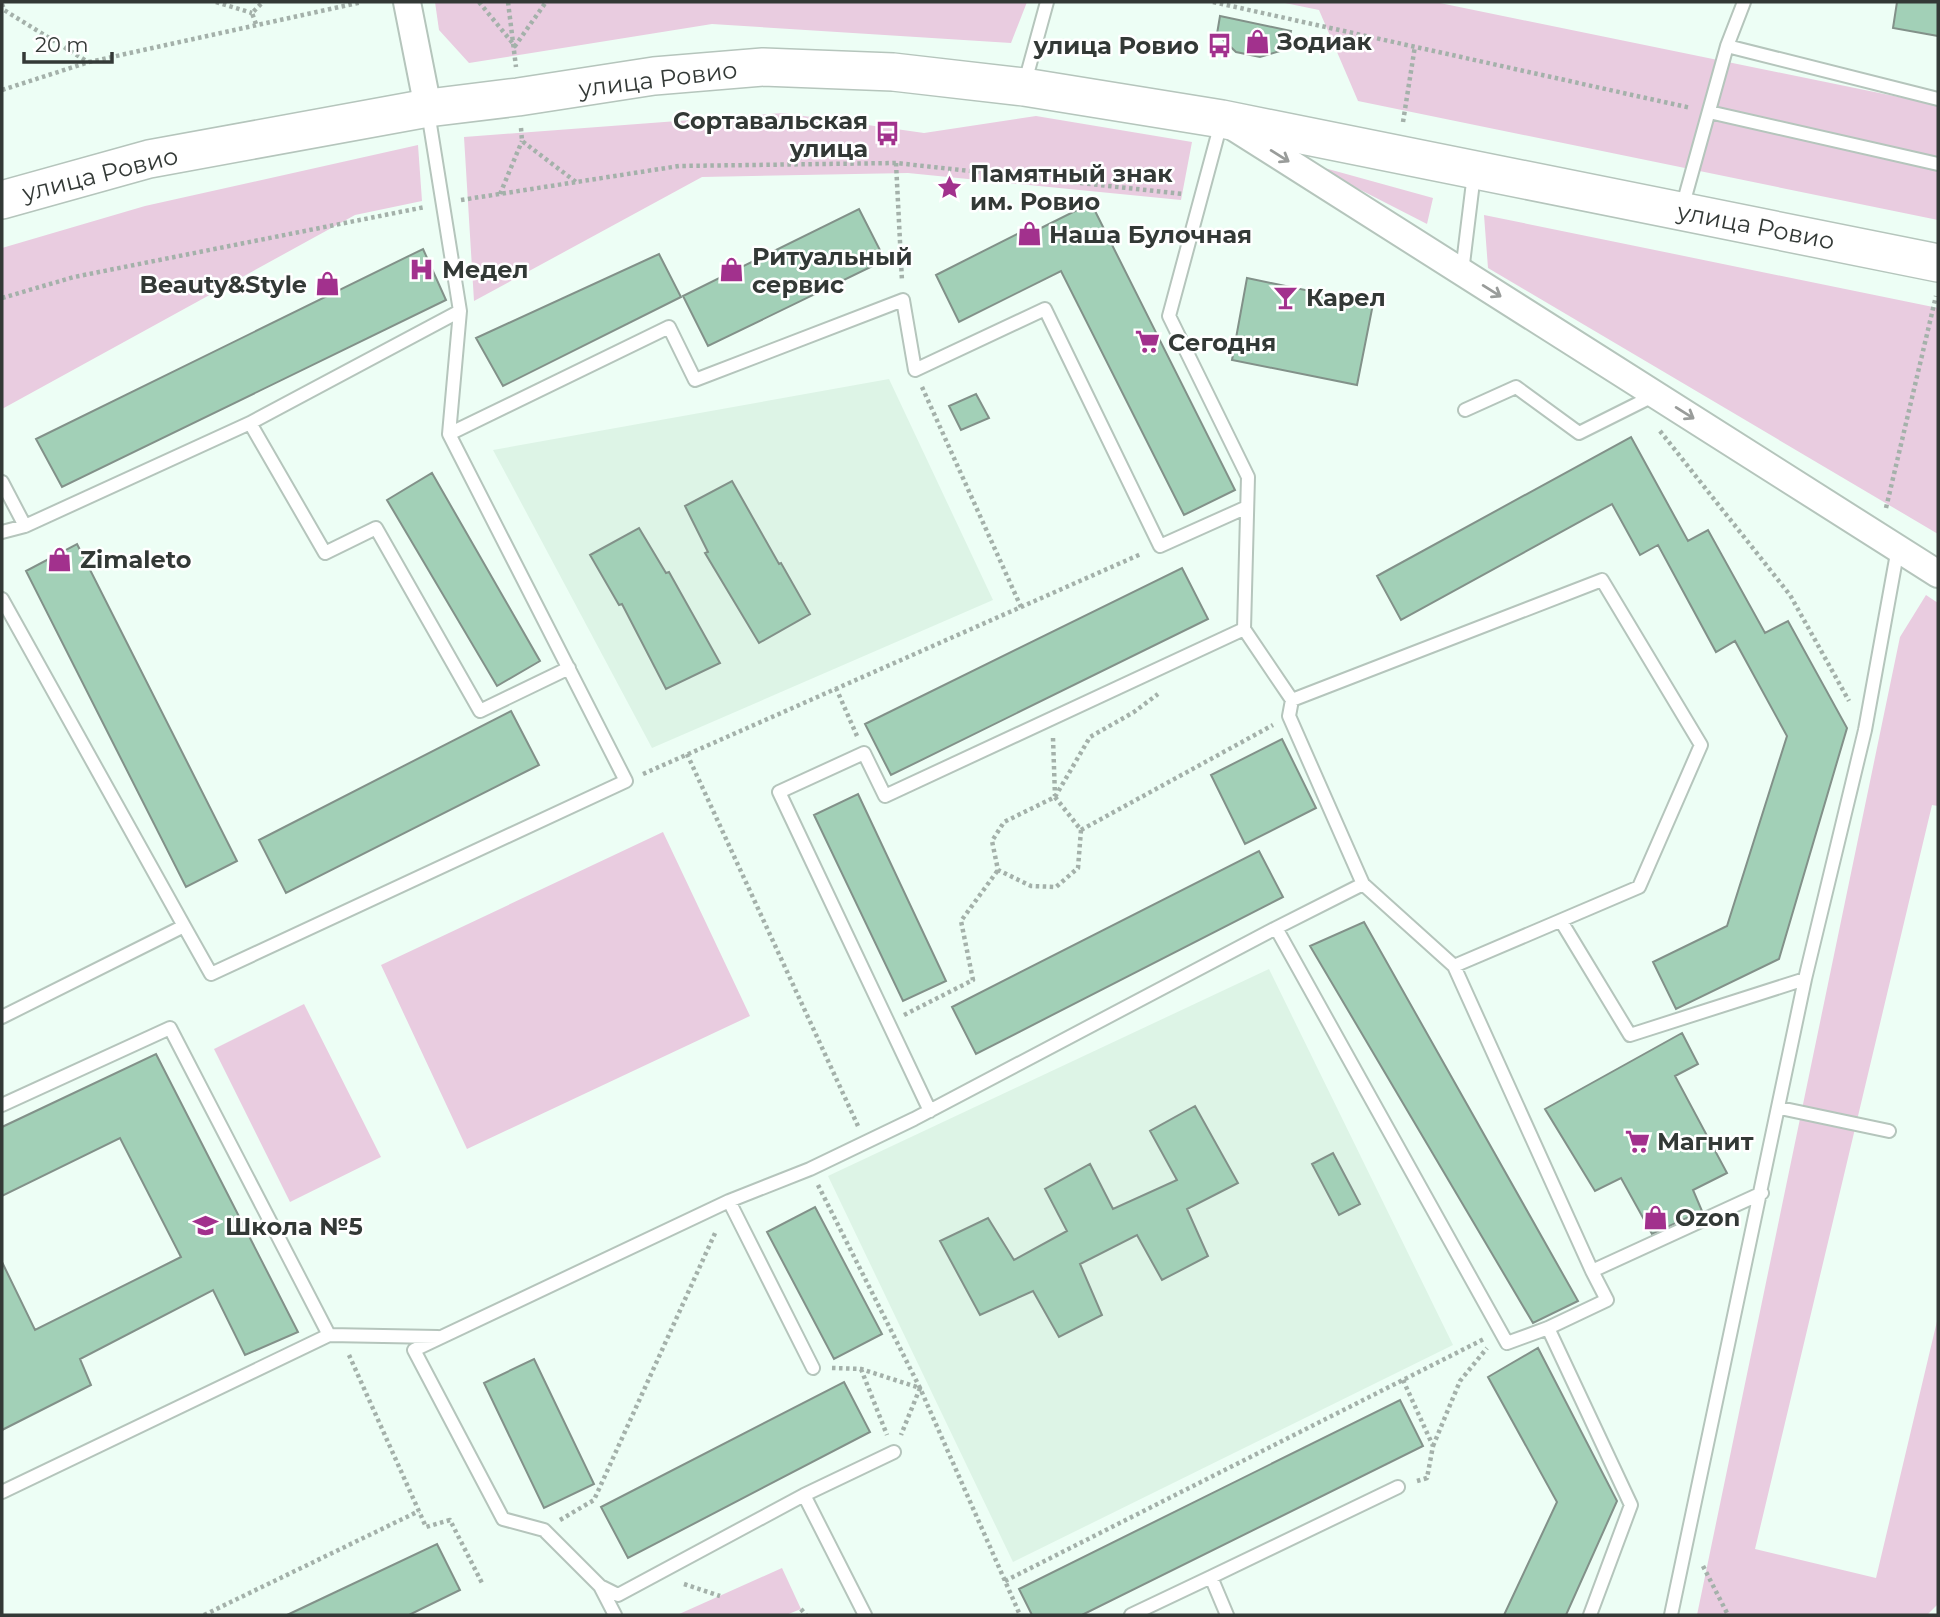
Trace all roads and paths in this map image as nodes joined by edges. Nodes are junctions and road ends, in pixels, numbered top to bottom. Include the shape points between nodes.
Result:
1 (216, 2) edge
2 (263, 2) edge
3 (362, 2) edge
4 (407, 2) edge
5 (479, 2) edge
6 (546, 2) edge
7 (1047, 2) edge
8 (1213, 2) edge
9 (1744, 2) edge
10 (3, 9) edge
11 (252, 13) junction
12 (256, 24) junction
13 (1727, 46) junction
14 (89, 62) junction
15 (1024, 88) junction
16 (2, 90) edge
17 (1938, 99) edge
18 (428, 108) junction
19 (1709, 112) junction
20 (1222, 119) junction
21 (522, 141) dead end
22 (896, 163) junction
23 (1938, 164) edge
24 (1474, 170) junction
25 (500, 194) junction
26 (1202, 195) junction
27 (2, 200) edge
28 (443, 203) junction
29 (1681, 211) junction
30 (1938, 263) edge
31 (1462, 272) junction
32 (1938, 288) edge
33 (2, 298) edge
34 (903, 300) junction
35 (460, 311) junction
36 (915, 370) junction
37 (1647, 399) junction
38 (1465, 410) dead end
39 (250, 423) junction
40 (449, 434) junction
41 (2, 482) edge
42 (1247, 507) junction
43 (25, 526) junction
44 (2, 532) edge
45 (1888, 542) junction
46 (1160, 546) junction
47 (1938, 574) edge
48 (2, 599) edge
49 (1021, 607) junction
50 (1244, 629) junction
51 (569, 668) junction
52 (836, 688) junction
53 (1161, 692) dead end
54 (1292, 700) junction
55 (1289, 716) junction
56 (1053, 718) junction
57 (1865, 730) junction
58 (864, 753) junction
59 (687, 754) junction
60 (626, 781) junction
61 (1055, 797) junction
62 (1080, 830) junction
63 (998, 870) junction
64 (1363, 884) junction
65 (1560, 921) junction
66 (184, 926) junction
67 (1276, 928) junction
68 (1454, 966) junction
69 (1805, 979) junction
70 (2, 1017) edge
71 (888, 1023) junction
72 (2, 1105) edge
73 (1780, 1108) junction
74 (930, 1111) junction
75 (1889, 1131) dead end
76 (866, 1143) junction
77 (810, 1169) junction
78 (1762, 1193) junction
79 (729, 1201) junction
80 (1592, 1271) junction
81 (1548, 1328) junction
82 (1501, 1331) junction
83 (335, 1336) junction
84 (443, 1337) junction
85 (813, 1367) joint
86 (861, 1369) junction
87 (1402, 1380) junction
88 (920, 1388) junction
89 (1433, 1446) junction
90 (894, 1452) junction
91 (1398, 1487) joint
92 (2, 1492) edge
93 (804, 1495) junction
94 (419, 1511) junction
95 (544, 1530) junction
96 (1688, 1537) junction
97 (656, 1575) junction
98 (1211, 1577) junction
99 (1005, 1581) junction
100 (483, 1585) dead end
101 (600, 1587) junction
102 (720, 1596) dead end
103 (801, 1609) dead end
104 (204, 1615) edge
105 (615, 1615) edge
106 (806, 1615) edge
107 (865, 1615) edge
108 (1020, 1615) edge
109 (1131, 1615) edge
110 (1227, 1615) edge
111 (1590, 1615) edge
112 (1671, 1615) edge
113 (1728, 1615) edge

1 - 11 path
2 - 11 path
3 - 12 path
4 - 18 street
5 - 6 path via 515,46
7 - 15 lane
8 - 19 path
9 - 13 lane
10 - 14 path
11 - 12 path
12 - 14 path
13 - 17 lane
13 - 19 lane
14 - 16 path
15 - 18 main road, улица Ровио via 893,72 763,67 654,76
15 - 20 main road, улица Ровио
18 - 27 main road, улица Ровио via 149,159
18 - 28 lane
19 - 23 lane
19 - 29 lane
20 - 24 main road, улица Ровио
20 - 26 lane
20 -> 31 street
21 - 25 path
22 - 25 path via 679,166
22 - 26 path
22 - 34 path
24 - 29 main road, улица Ровио
24 - 31 lane
25 - 28 path
26 - 42 lane via 1170,316 1248,477
28 - 33 path via 74,277
28 - 35 lane
29 - 30 main road, улица Ровио
31 -> 37 street
32 - 45 path
34 - 36 lane
34 - 40 lane via 695,380 669,327
35 - 39 lane
35 - 40 lane
36 - 46 lane via 1045,309
36 - 49 path
37 - 38 lane via 1579,433 1516,387
37 -> 45 street
37 - 57 path via 1790,595
39 - 43 lane
39 - 51 lane via 325,553 376,528 480,711
40 - 51 lane
41 - 43 lane
42 - 46 lane
42 - 50 lane
43 - 44 lane
45 - 47 street
45 - 57 lane
46 - 49 path
48 - 66 lane
49 - 52 path
50 - 54 lane
50 - 56 lane
51 - 60 lane
52 - 58 path
52 - 59 path
53 - 61 path via 1090,737
54 - 55 lane
54 - 65 lane via 1602,580 1701,745 1639,887
55 - 62 path
55 - 64 lane
56 - 58 lane via 885,796
56 - 61 path
57 - 69 lane
58 - 71 lane via 779,792
59 - 60 path
59 - 76 path
60 - 66 lane via 211,974
61 - 62 path
61 - 63 path via 1004,822 992,841
62 - 63 path via 1078,868 1056,887 1031,886
63 - 71 path via 961,921 973,980
64 - 67 lane
64 - 68 lane
65 - 68 lane
65 - 69 lane via 1630,1035
66 - 70 lane
67 - 74 lane
67 - 82 lane
68 - 80 lane
69 - 73 lane
71 - 74 lane
72 - 83 lane via 170,1028
73 - 75 lane
73 - 78 lane
74 - 76 lane
76 - 77 lane
77 - 79 lane
77 - 88 path
78 - 80 lane
78 - 96 lane
79 - 84 lane
79 - 85 lane
79 - 95 path via 594,1500
80 - 81 lane via 1607,1300
81 - 82 lane via 1507,1343
81 - 111 lane via 1631,1505
82 - 87 path
82 - 89 path via 1460,1381
83 - 84 lane
83 - 92 lane
83 - 94 path
84 - 95 lane via 414,1350 502,1519
85 - 86 path
86 - 88 path
86 - 90 path
87 - 89 path
87 - 99 path
88 - 90 path
88 - 99 path
89 - 91 path via 1427,1478
90 - 93 lane
91 - 98 lane
93 - 97 lane
93 - 107 lane
94 - 100 path via 426,1527 450,1520
94 - 104 path
95 - 101 lane
96 - 112 lane
96 - 113 path
97 - 101 lane via 618,1595
97 - 102 path
98 - 109 lane
98 - 110 lane
99 - 108 path
101 - 105 lane
103 - 106 path

